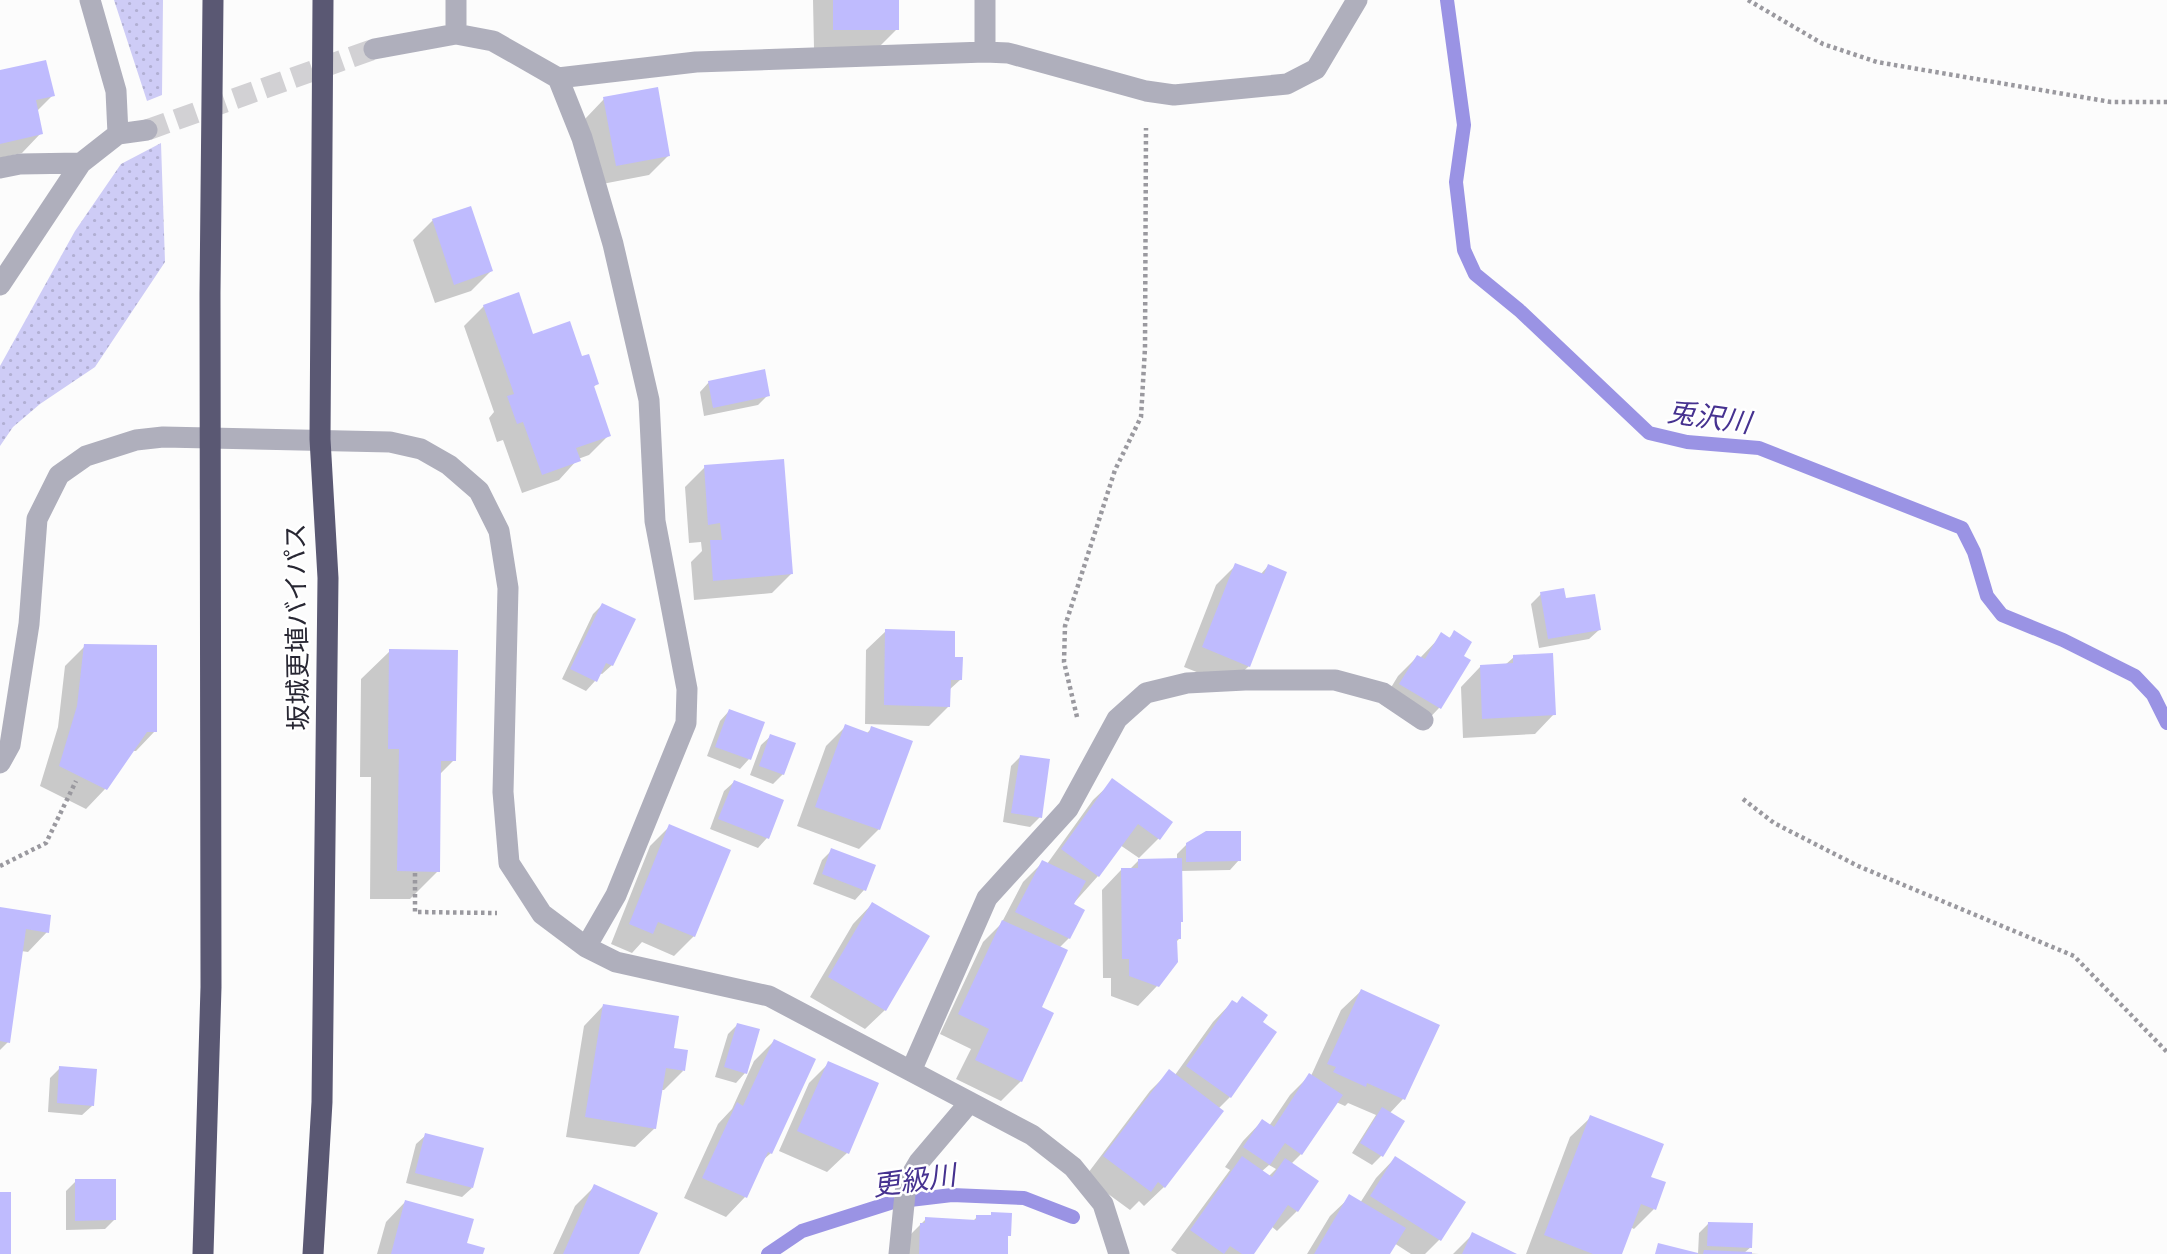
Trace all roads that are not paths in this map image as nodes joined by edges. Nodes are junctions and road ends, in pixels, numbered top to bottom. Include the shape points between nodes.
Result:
1 (90, 0) edge
2 (213, 0) edge
3 (323, 0) edge
4 (456, 0) edge
5 (985, 0) edge
6 (1357, 0) edge
7 (456, 34) junction
8 (374, 49) tunnel mouth
9 (985, 52) junction
10 (558, 78) junction
11 (147, 130) tunnel mouth
12 (118, 134) junction
13 (81, 163) junction
14 (0, 167) edge
15 (0, 285) edge
16 (212, 438) junction
17 (320, 439) junction
18 (1423, 720) dead end
19 (0, 763) edge
20 (586, 947) junction
21 (911, 1071) junction
22 (970, 1102) junction
23 (203, 1254) edge
24 (313, 1254) edge
25 (899, 1254) edge
26 (1119, 1254) edge

1 - 12 street via 117,91
2 - 16 highway
3 - 17 highway, 坂城更埴バイパス
4 - 7 street
5 - 9 street
6 - 9 street via 1316,69 1287,84 1174,95 1008,52
7 - 8 street
7 - 10 street via 493,41
9 - 10 street via 696,62
10 - 20 street via 582,138 613,244 649,400 655,521 687,689 686,723 617,895
11 - 12 street
12 - 13 street
13 - 14 street
13 - 15 street
16 - 17 street
16 - 19 street via 136,440 86,456 59,475 37,519 29,624 10,745
16 - 23 highway via 211,987
17 - 20 street via 390,442 421,449 479,491 499,531 508,588 503,792 509,863 542,914
17 - 24 highway, 坂城更埴バイパス via 328,592 323,1102
18 - 21 street via 1383,694 1335,680 1187,683 1146,693 1117,719 1068,809 987,898
20 - 21 street via 617,962 769,996
21 - 22 street
22 - 25 street via 906,1184
22 - 26 street via 1032,1135 1073,1167 1103,1204

